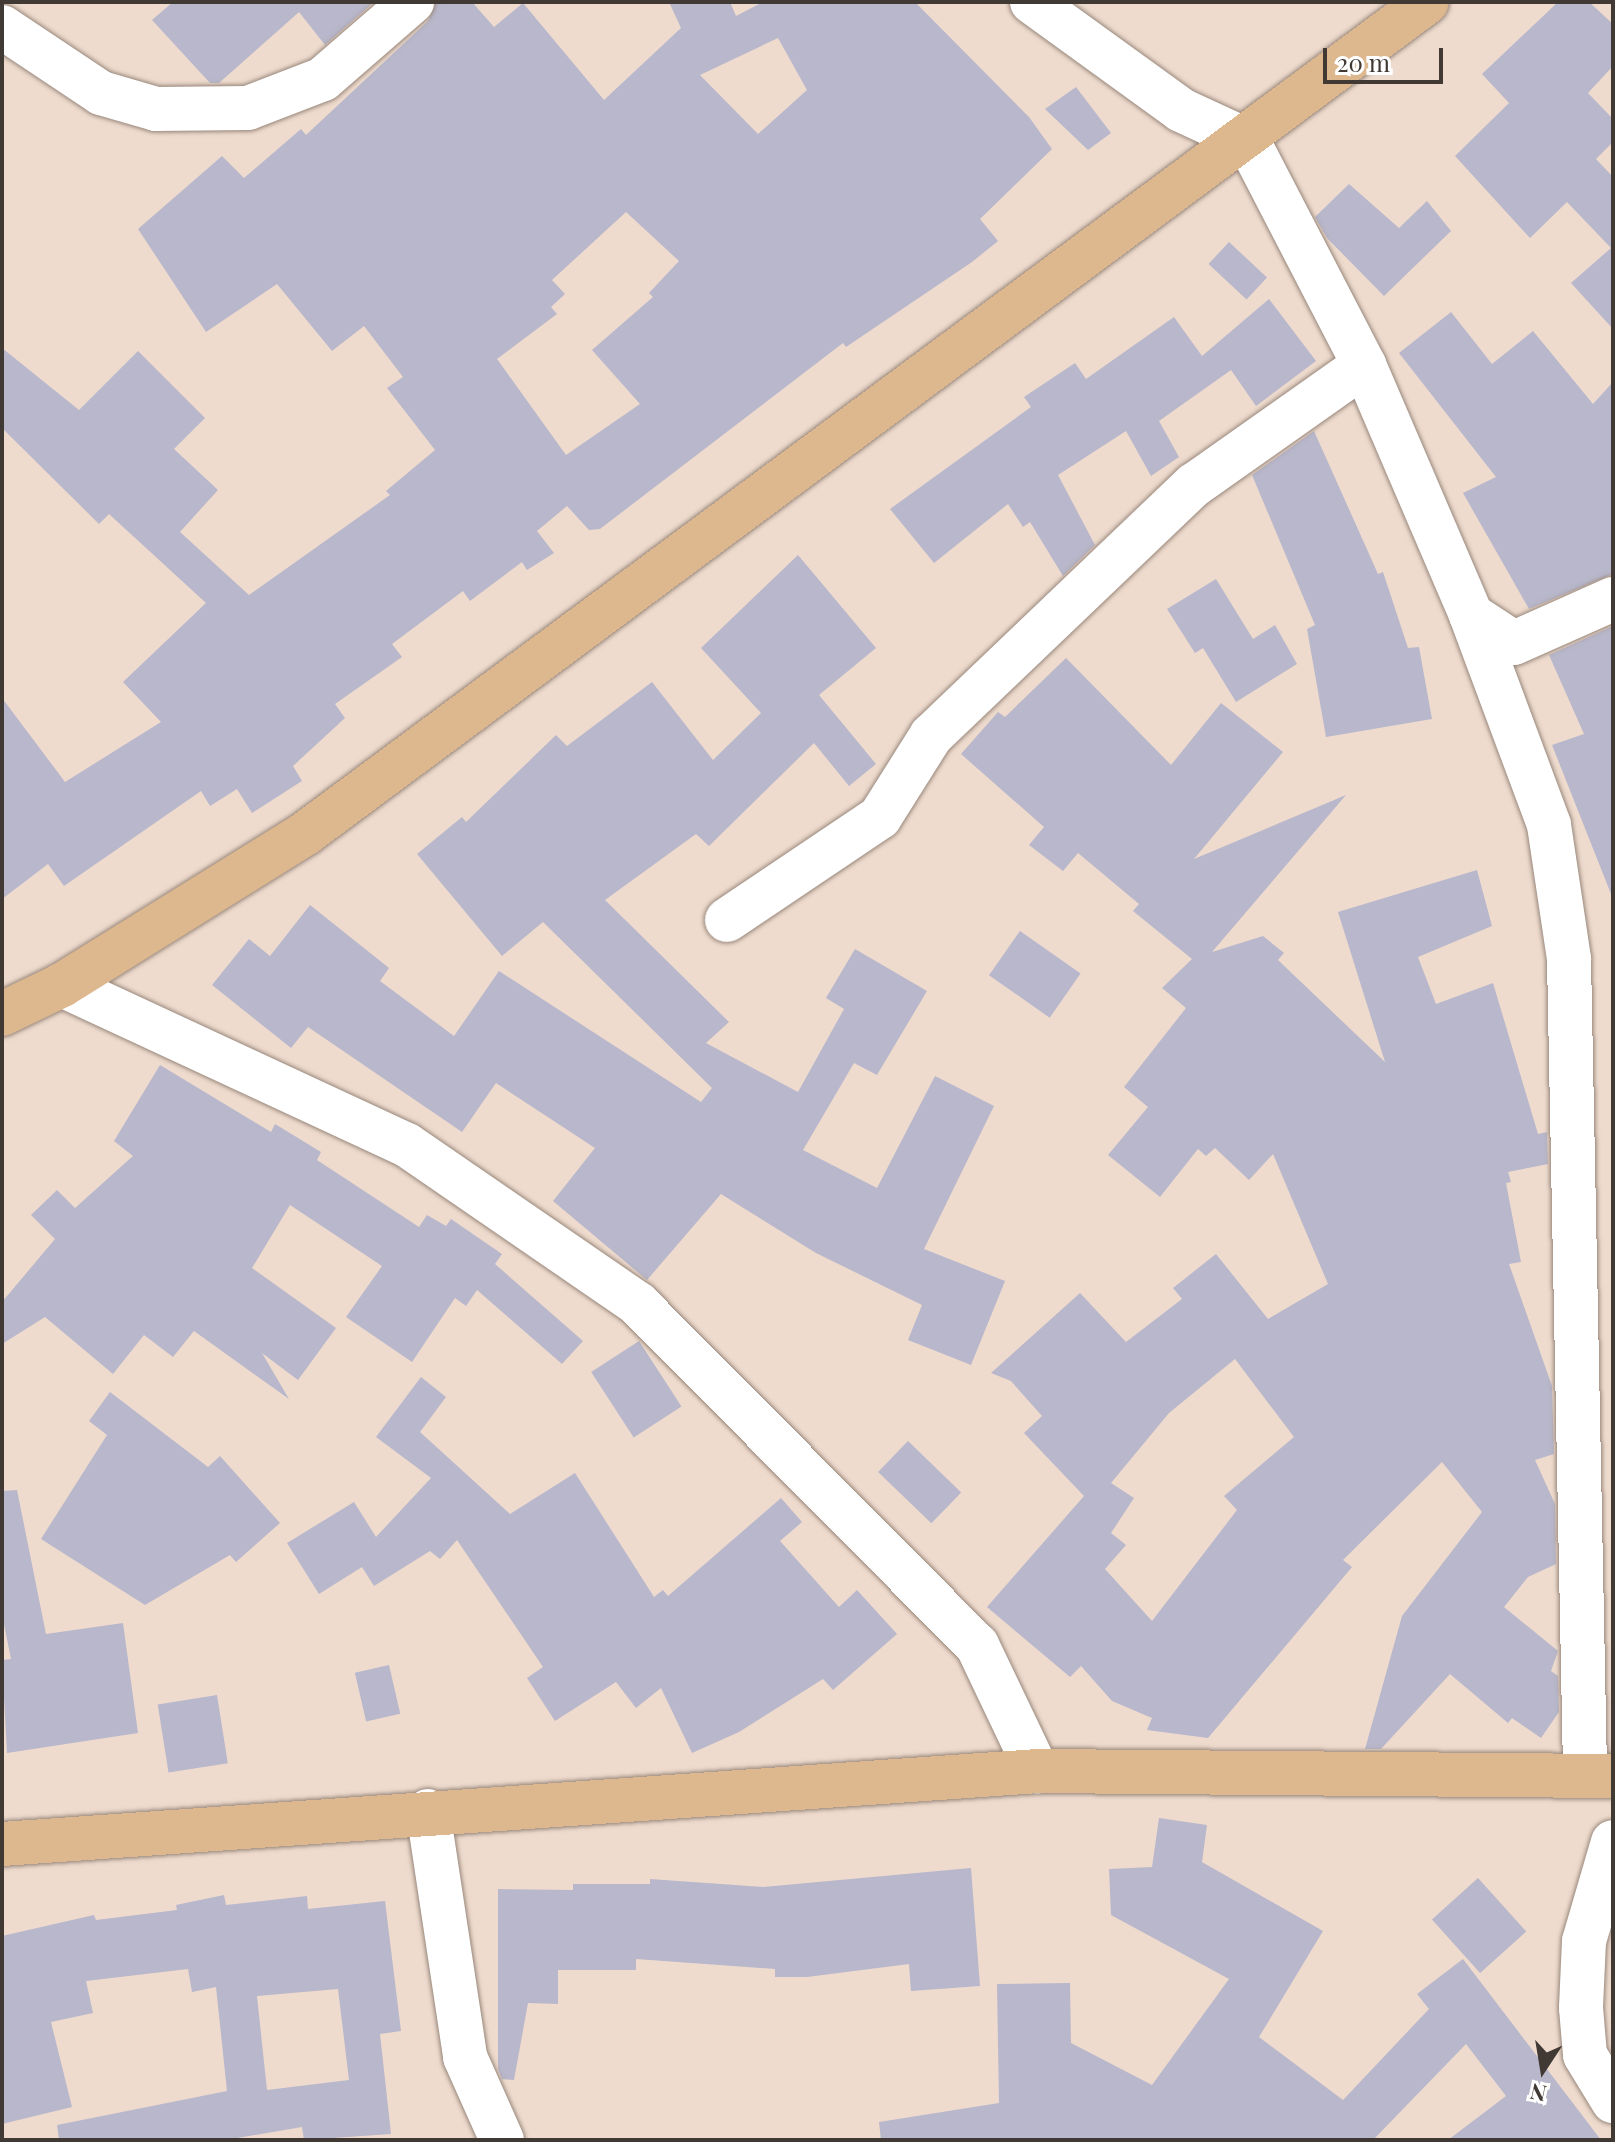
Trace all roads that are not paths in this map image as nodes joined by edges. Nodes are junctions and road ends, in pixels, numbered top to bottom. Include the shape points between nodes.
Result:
1 (412, 2) edge
2 (1032, 2) edge
3 (1427, 2) edge
4 (2, 27) edge
5 (1248, 141) junction
6 (1364, 365) junction
7 (1613, 599) edge
8 (1471, 615) junction
9 (727, 920) dead end
10 (62, 985) junction
11 (2, 1014) edge
12 (1037, 1771) junction
13 (1599, 1774) edge
14 (428, 1811) junction
15 (1613, 1842) edge
16 (2, 1844) edge
17 (1613, 2101) edge
18 (502, 2140) edge

1 - 4 street via 323,79 248,108 156,109 101,93
2 - 5 street via 1170,103
3 - 5 main road
5 - 6 street
5 - 10 main road via 306,833
6 - 8 street
6 - 9 street via 1182,496 931,736 880,817
7 - 8 street via 1514,643
8 - 13 street via 1549,825 1569,959
10 - 11 main road
10 - 12 street via 407,1145 638,1304 977,1645
12 - 13 main road
12 - 14 main road
14 - 16 main road
14 - 18 street via 465,2057
15 - 17 street via 1584,1941 1581,2008 1585,2055

